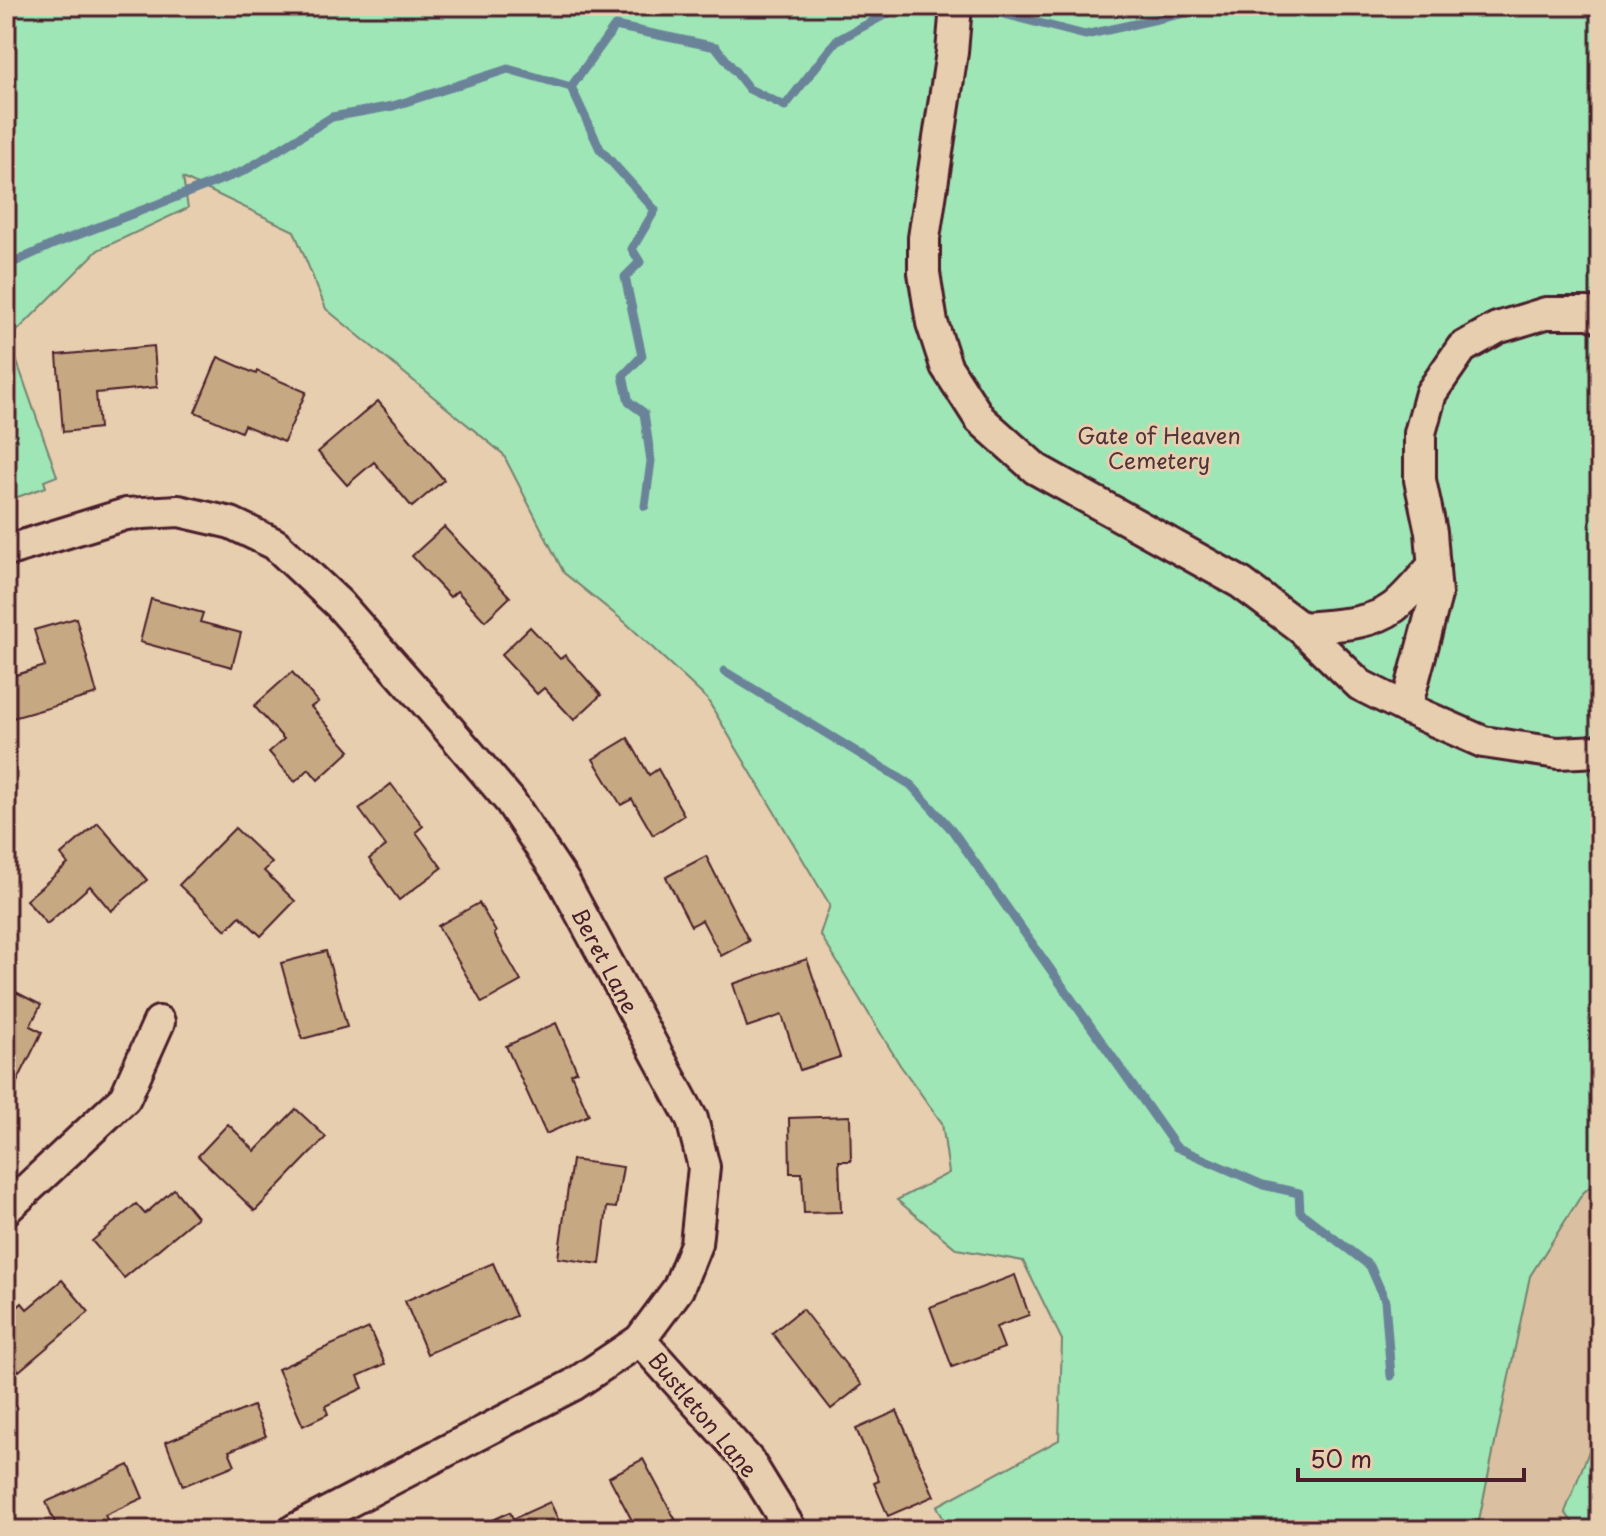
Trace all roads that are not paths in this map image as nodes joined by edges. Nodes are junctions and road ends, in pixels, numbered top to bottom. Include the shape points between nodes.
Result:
1 (956, 6) edge
2 (1600, 317) edge
3 (6, 551) edge
4 (1434, 565) junction
5 (1301, 628) junction
6 (1406, 708) junction
7 (1600, 751) edge
8 (159, 1022) dead end
9 (6, 1209) edge
10 (640, 1340) junction
11 (294, 1530) edge
12 (791, 1530) edge

1 - 5 street via 924,238 932,323 946,366 980,419 1036,469 1241,583
2 - 4 street via 1546,313 1497,328 1462,348 1431,393 1420,433 1420,480
3 - 10 street, Beret Lane via 126,514 179,511 231,523 275,544 339,604 510,801 564,882 692,1119 704,1167 696,1244 678,1289
4 - 5 street via 1393,608 1373,618
4 - 6 street via 1436,595
5 - 6 street via 1360,685
6 - 7 street via 1483,742 1558,753
8 - 9 street via 125,1098
10 - 11 street, Beret Lane via 573,1385
10 - 12 street, Bustleton Lane via 748,1460

